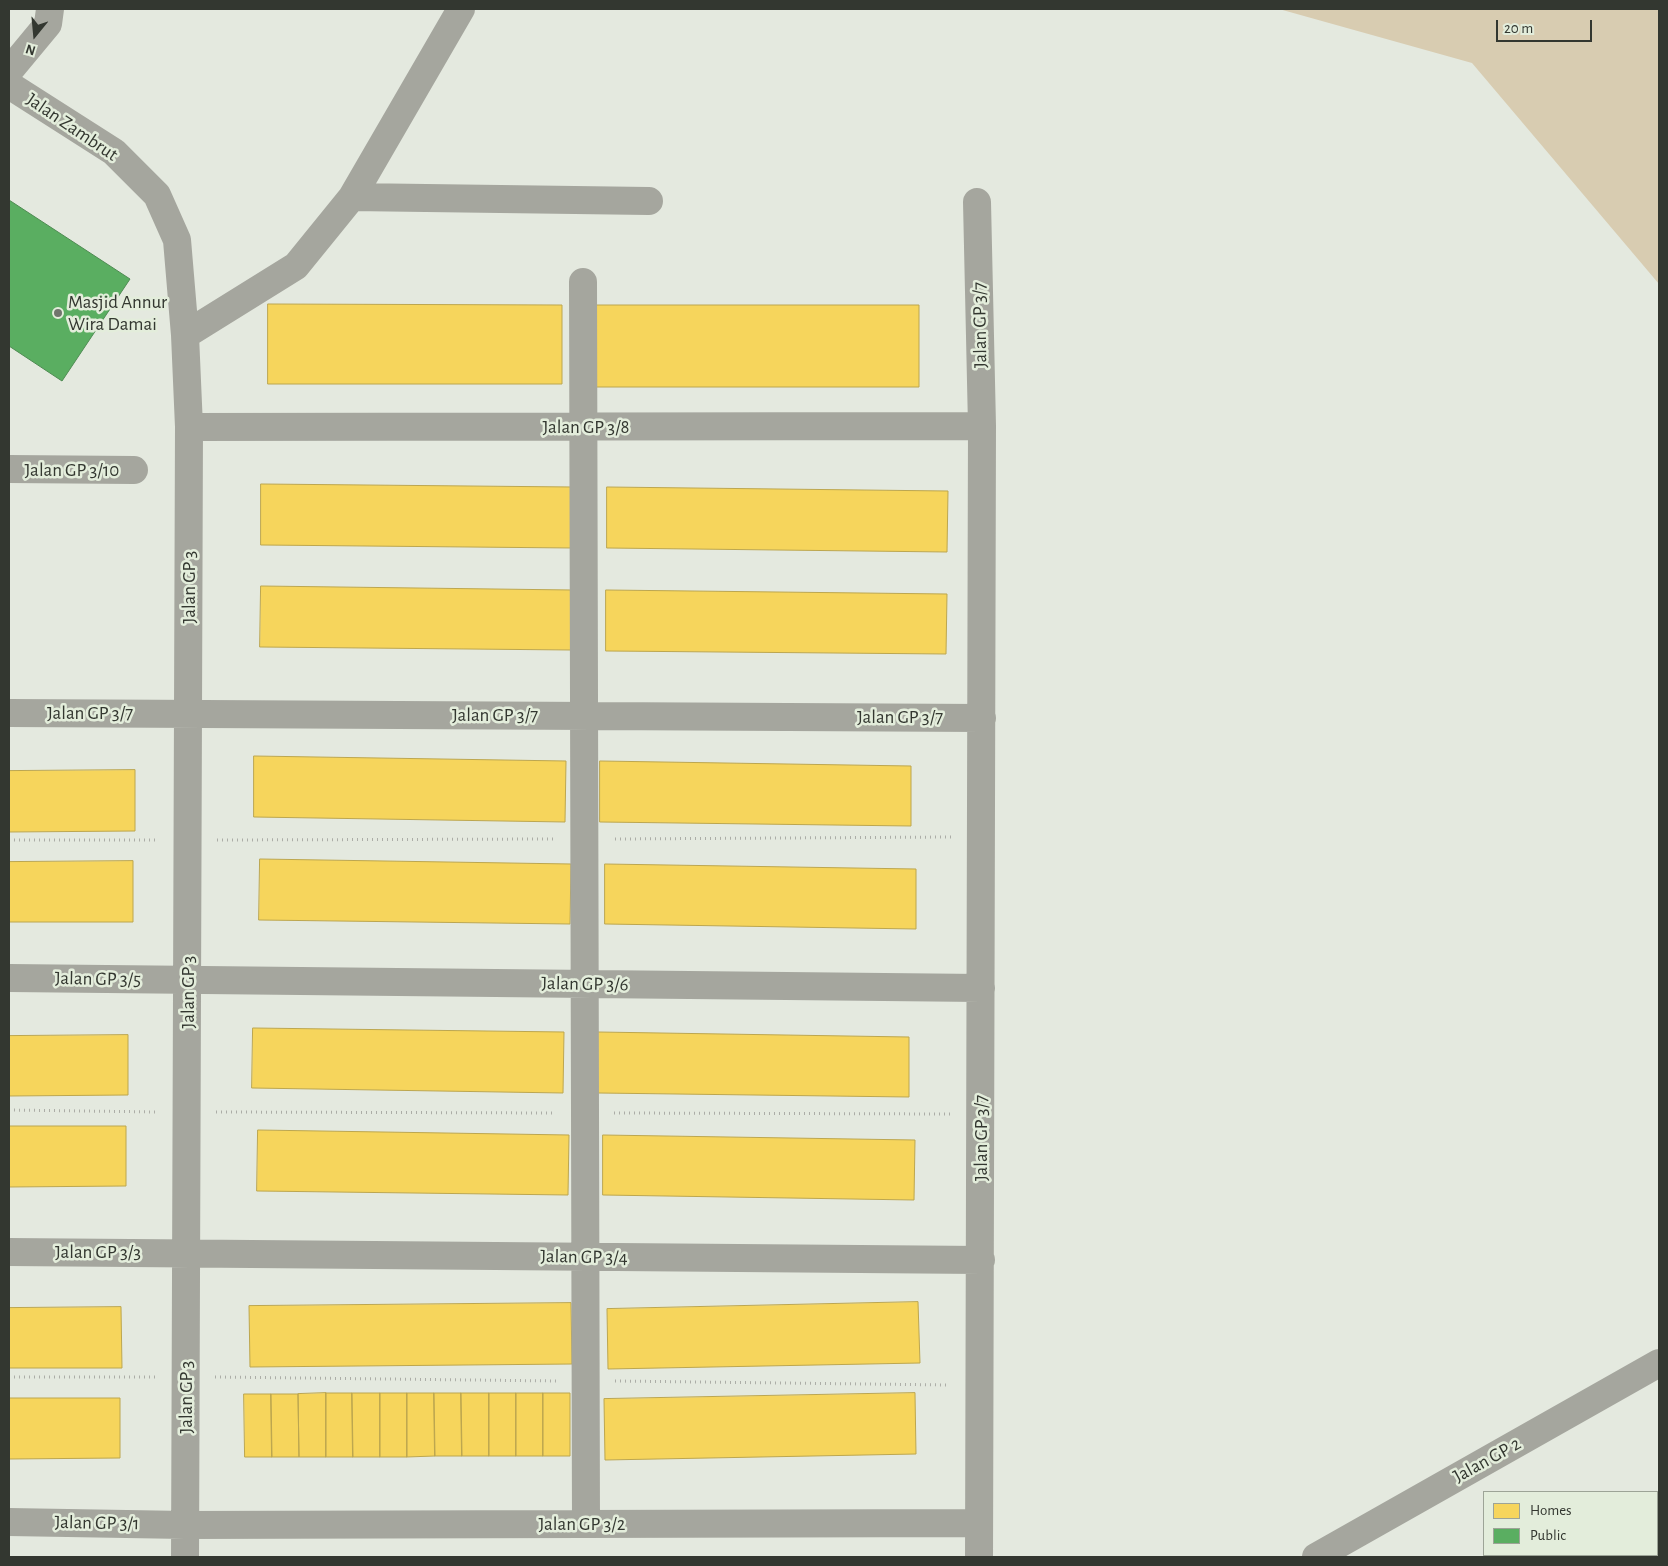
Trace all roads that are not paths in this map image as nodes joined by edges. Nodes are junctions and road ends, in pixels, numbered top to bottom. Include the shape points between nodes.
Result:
1 (50, 9) edge
2 (460, 9) edge
3 (9, 71) edge
4 (9, 85) edge
5 (352, 198) junction
6 (649, 201) dead end
7 (977, 202) dead end
8 (583, 282) dead end
9 (185, 335) junction
10 (982, 426) junction
11 (189, 427) junction
12 (583, 427) junction
13 (9, 469) edge
14 (134, 470) dead end
15 (9, 713) edge
16 (189, 713) junction
17 (584, 716) junction
18 (982, 718) junction
19 (9, 978) edge
20 (188, 980) junction
21 (585, 984) junction
22 (981, 988) junction
23 (9, 1252) edge
24 (186, 1253) junction
25 (585, 1257) junction
26 (980, 1260) junction
27 (1659, 1363) edge
28 (9, 1522) edge
29 (979, 1522) junction
30 (586, 1524) junction
31 (185, 1525) junction
32 (185, 1557) edge
33 (979, 1557) edge
34 (1316, 1557) edge

1 - 3 street via 48,24
2 - 5 street
4 - 9 street, Jalan Zambrut via 114,152 157,195 178,240
5 - 6 street
5 - 9 street via 296,266
7 - 10 street, Jalan GP 3/7
8 - 12 street
9 - 11 street, Jalan Zambrut
10 - 12 street, Jalan GP 3/8
10 - 18 street, Jalan GP 3/7
11 - 12 street, Jalan GP 3/8
11 - 16 street, Jalan GP 3
12 - 17 street
13 - 14 street, Jalan GP 3/10
15 - 16 street, Jalan GP 3/7
16 - 17 street, Jalan GP 3/7
16 - 20 street, Jalan GP 3
17 - 18 street, Jalan GP 3/7
17 - 21 street
18 - 22 street, Jalan GP 3/7
19 - 20 street, Jalan GP 3/5
20 - 21 street, Jalan GP 3/6
20 - 24 street, Jalan GP 3
21 - 22 street, Jalan GP 3/6
21 - 25 street
22 - 26 street, Jalan GP 3/7
23 - 24 street, Jalan GP 3/3
24 - 25 street, Jalan GP 3/4
24 - 31 street, Jalan GP 3
25 - 26 street, Jalan GP 3/4
25 - 30 street
26 - 29 street, Jalan GP 3/7
27 - 34 street, Jalan GP 2
28 - 31 street, Jalan GP 3/1
29 - 30 street, Jalan GP 3/2
29 - 33 street, Jalan GP 3/7
30 - 31 street, Jalan GP 3/2
31 - 32 street, Jalan GP 3

